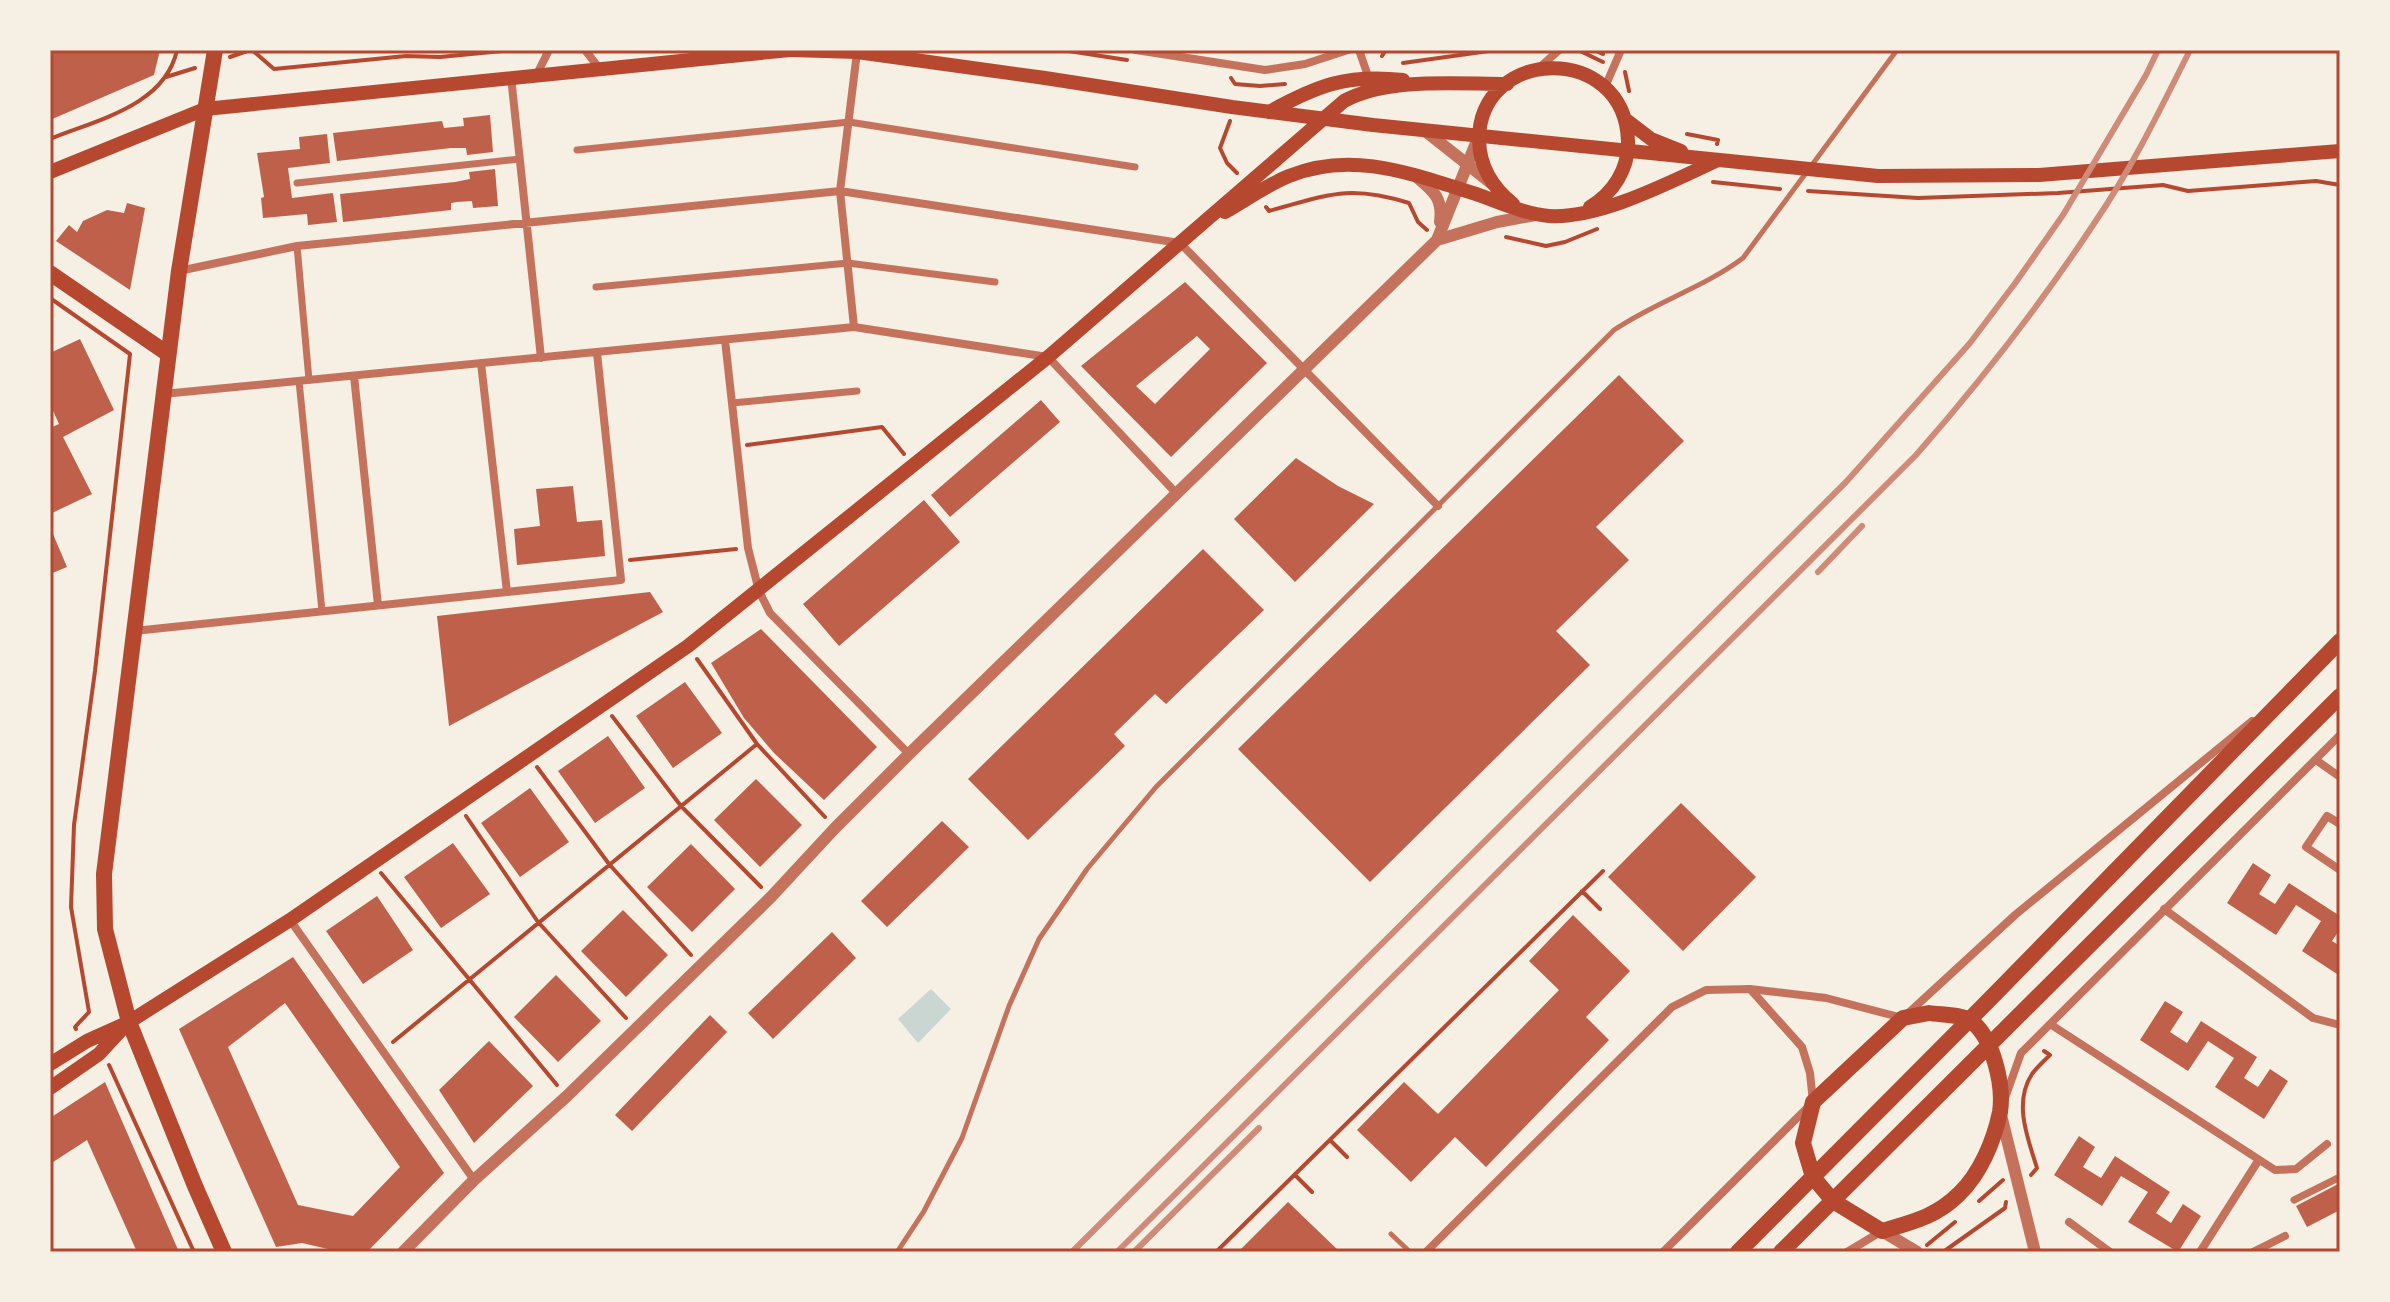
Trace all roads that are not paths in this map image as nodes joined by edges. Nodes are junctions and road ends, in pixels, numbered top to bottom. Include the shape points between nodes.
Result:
1 (215, 50) edge
2 (549, 50) edge
3 (585, 50) edge
4 (791, 50) edge
5 (1136, 50) edge
6 (1210, 50) edge
7 (1348, 50) edge
8 (1359, 50) edge
9 (1559, 50) edge
10 (1621, 50) edge
11 (1897, 50) edge
12 (857, 52) edge
13 (1214, 62) junction
14 (599, 68) junction
15 (1538, 69) junction
16 (537, 74) junction
17 (1368, 76) junction
18 (511, 77) junction
19 (1431, 84) junction
20 (1507, 84) junction
21 (1605, 87) junction
22 (205, 109) junction
23 (1269, 112) junction
24 (1323, 118) junction
25 (1625, 119) junction
26 (849, 122) junction
27 (1424, 130) junction
28 (1479, 136) junction
29 (577, 150) dead end
30 (2340, 151) edge
31 (1629, 152) junction
32 (520, 159) junction
33 (1710, 160) junction
34 (1468, 165) junction
35 (1135, 167) dead end
36 (50, 172) edge
37 (1412, 174) junction
38 (297, 183) dead end
39 (1493, 185) junction
40 (1458, 189) junction
41 (840, 191) junction
42 (1579, 212) junction
43 (1538, 214) junction
44 (527, 223) junction
45 (1204, 224) junction
46 (1437, 240) junction
47 (1180, 243) junction
48 (297, 246) junction
49 (848, 263) junction
50 (179, 271) junction
51 (50, 273) edge
52 (995, 282) dead end
53 (596, 287) dead end
54 (854, 327) junction
55 (725, 340) junction
56 (597, 353) junction
57 (168, 354) junction
58 (1048, 357) junction
59 (541, 358) junction
60 (481, 363) junction
61 (1303, 371) junction
62 (354, 376) junction
63 (304, 381) junction
64 (857, 391) dead end
65 (163, 394) junction
66 (732, 403) junction
67 (1177, 494) junction
68 (1438, 506) junction
69 (759, 591) junction
70 (507, 592) junction
71 (378, 605) junction
72 (322, 611) junction
73 (133, 631) junction
74 (2340, 641) edge
75 (2293, 688) junction
76 (2340, 696) edge
77 (2340, 735) edge
78 (909, 754) junction
79 (2316, 760) junction
80 (2340, 777) edge
81 (2340, 824) edge
82 (2340, 870) edge
83 (2164, 909) junction
84 (290, 920) junction
85 (1750, 989) junction
86 (1903, 1018) junction
87 (1970, 1020) junction
88 (129, 1022) junction
89 (2050, 1024) junction
90 (2340, 1025) edge
91 (1990, 1042) junction
92 (50, 1064) edge
93 (50, 1088) edge
94 (1813, 1102) junction
95 (2008, 1109) junction
96 (2327, 1144) dead end
97 (2258, 1161) junction
98 (1813, 1177) junction
99 (2340, 1177) edge
100 (474, 1180) junction
101 (2294, 1200) dead end
102 (1833, 1201) junction
103 (2069, 1222) dead end
104 (1882, 1231) junction
105 (1391, 1234) dead end
106 (2285, 1236) dead end
107 (224, 1252) edge
108 (403, 1252) edge
109 (897, 1252) edge
110 (1410, 1252) edge
111 (1426, 1252) edge
112 (1663, 1252) edge
113 (1738, 1252) edge
114 (1781, 1252) edge
115 (1847, 1252) edge
116 (1917, 1252) edge
117 (2035, 1252) edge
118 (2110, 1252) edge
119 (2200, 1252) edge
120 (2253, 1252) edge

1 - 22 main road
2 - 16 street
3 - 14 street
4 - 12 main road
4 - 14 main road
5 - 13 street
6 - 13 street
7 - 13 street via 1265,70
8 - 17 street
9 - 15 street
10 - 21 street
11 - 68 lane via 1743,258 1614,330
12 - 23 main road
12 - 26 street
14 - 16 main road
15 - 20 main road
15 - 21 main road via 1574,70
16 - 18 main road
17 - 19 main road
17 - 23 main road via 1322,87
18 - 22 main road
18 - 32 street
19 - 20 main road
19 - 24 main road via 1371,89
20 - 28 main road via 1487,108
21 - 25 main road
22 - 36 main road
22 - 50 main road
23 - 24 main road
24 - 27 main road
24 - 45 main road
25 - 31 main road
25 - 33 main road via 1651,139
26 - 29 street
26 - 35 street
26 - 41 street
27 - 28 main road
27 - 34 street
28 - 31 main road
28 - 34 street
28 - 39 main road via 1482,162
30 - 33 main road via 2039,175 1922,178
31 - 33 main road
31 - 42 main road via 1607,195
32 - 38 street
32 - 44 street
33 - 42 main road via 1673,183
34 - 39 street
34 - 40 street
37 - 40 main road
37 - 45 main road via 1373,165 1327,166 1290,176
37 - 46 street via 1439,197
39 - 43 main road via 1512,204
40 - 43 main road
40 - 46 street
41 - 44 street
41 - 47 street
41 - 49 street
42 - 43 main road
43 - 46 street
44 - 48 street
44 - 59 street
45 - 47 main road
46 - 61 street
47 - 58 main road
47 - 61 street
48 - 50 street
48 - 63 street
49 - 52 street
49 - 53 street
49 - 54 street
50 - 57 main road
51 - 57 main road
54 - 55 street
54 - 58 street
55 - 56 street
55 - 66 street
56 - 59 street
56 - 70 street via 621,580
57 - 65 main road
58 - 67 street
58 - 69 main road
59 - 60 street
60 - 62 street
60 - 70 street
61 - 67 street
61 - 68 street
62 - 63 street
62 - 71 street
63 - 65 street
63 - 72 street
64 - 66 street
65 - 73 main road
66 - 69 street via 748,548
67 - 78 street
68 - 109 lane via 1156,787 1087,869 1039,939 962,1138
69 - 78 street via 770,613
69 - 84 main road via 688,646
70 - 71 street
71 - 72 street
72 - 73 street
73 - 88 main road via 104,874 105,929
74 - 75 main road
75 - 86 street via 2015,915
75 - 87 main road
76 - 91 main road
77 - 79 street
78 - 100 street via 771,897
79 - 80 street
79 - 83 street
81 - 82 street via 2327,816 2306,847
83 - 89 street
83 - 90 street via 2313,1018
84 - 88 main road
84 - 100 street
85 - 86 street via 1826,998
85 - 94 street via 1802,1047
85 - 111 street via 1706,990 1672,1007
86 - 87 main road via 1929,1013
86 - 94 main road
87 - 91 main road
87 - 98 main road
88 - 92 main road
88 - 93 main road via 99,1054
88 - 107 main road
89 - 95 street via 2021,1053
89 - 97 street
91 - 95 main road
91 - 102 main road
94 - 98 main road via 1803,1143
94 - 112 street
95 - 104 main road via 1979,1172 1958,1195 1929,1217
95 - 117 street
96 - 97 street via 2296,1169 2275,1170
97 - 119 street
98 - 102 main road
98 - 113 main road
99 - 101 street
100 - 108 street
102 - 104 main road
102 - 114 main road
103 - 118 street
104 - 115 street
104 - 116 street
105 - 110 lane
106 - 120 street

